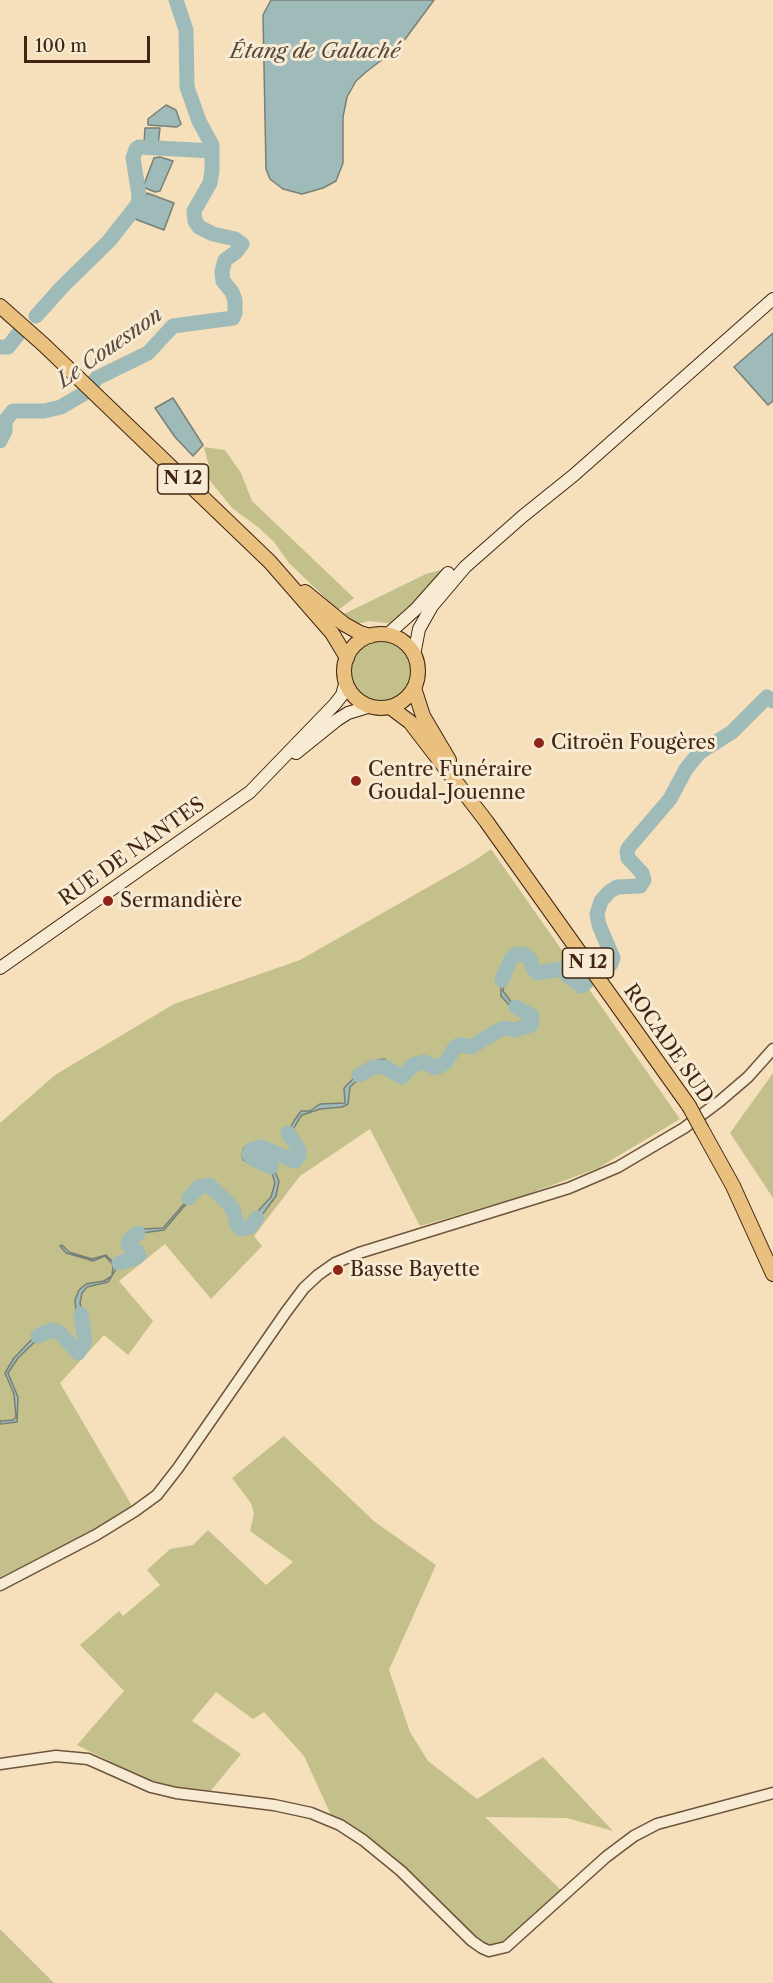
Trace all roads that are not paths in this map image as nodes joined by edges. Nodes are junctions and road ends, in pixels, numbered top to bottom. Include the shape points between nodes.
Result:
1 (773, 299) edge
2 (0, 306) edge
3 (270, 562) junction
4 (458, 568) junction
5 (387, 635) junction
6 (370, 636) junction
7 (414, 655) junction
8 (347, 658) junction
9 (346, 681) junction
10 (414, 688) junction
11 (371, 706) junction
12 (390, 707) junction
13 (280, 763) junction
14 (486, 821) junction
15 (0, 968) edge
16 (773, 1049) edge
17 (773, 1274) edge
18 (0, 1585) edge
19 (0, 1764) edge
20 (773, 1793) edge

1 - 4 main road via 591,460
2 - 3 main road, N 12
3 - 6 main road, N 12 via 344,624
3 - 8 main road, N 12 via 332,633
4 - 5 main road
4 - 7 main road via 419,629
5 - 6 main road
5 - 7 main road via 403,641
6 - 8 main road via 353,647
7 - 10 main road via 418,671
8 - 9 main road
9 - 11 main road via 355,697
9 - 13 main road, RUE DE NANTES via 338,701
10 - 12 main road via 404,700
10 - 14 main road, ROCADE SUD / N 12 via 423,716
11 - 12 main road
11 - 13 main road, RUE DE NANTES via 336,720 289,760
12 - 14 main road, ROCADE SUD / N 12 via 410,722
13 - 15 main road, RUE DE NANTES via 225,812
14 - 17 main road, ROCADE SUD / N 12, bridge via 689,1106 733,1186
16 - 18 street via 748,1077 711,1108 618,1167 548,1195 335,1263 304,1288 157,1495 96,1535
19 - 20 street via 56,1756 88,1759 151,1787 311,1813 363,1840 401,1871 472,1941 489,1951 506,1947 634,1836 657,1824

